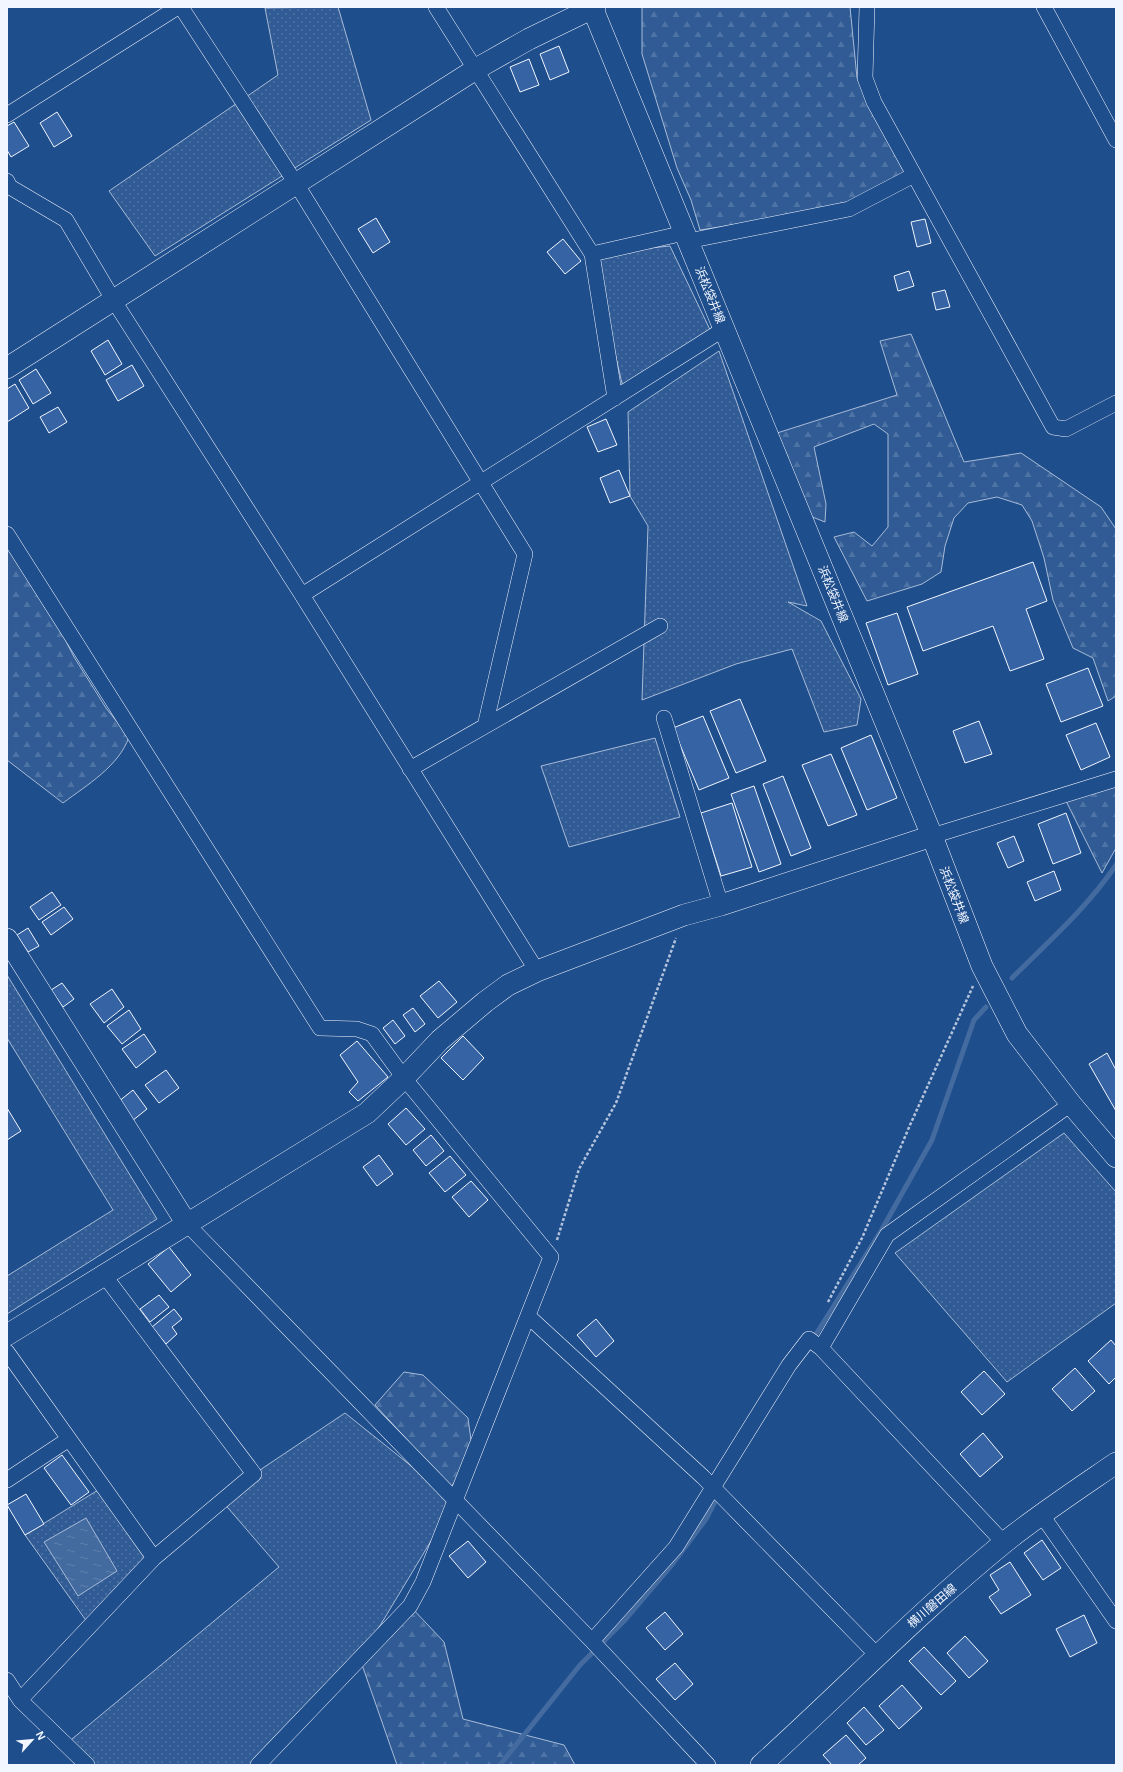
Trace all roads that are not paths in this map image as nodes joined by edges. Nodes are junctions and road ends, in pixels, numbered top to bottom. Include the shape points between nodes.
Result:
1 (180, 7) edge
2 (436, 7) edge
3 (593, 7) edge
4 (867, 7) edge
5 (1044, 7) edge
6 (476, 69) junction
7 (7, 115) edge
8 (1116, 140) edge
9 (914, 175) junction
10 (7, 181) edge
11 (297, 185) junction
12 (686, 237) junction
13 (592, 254) junction
14 (114, 301) junction
15 (724, 329) junction
16 (7, 368) edge
17 (615, 398) junction
18 (1116, 403) edge
19 (480, 483) junction
20 (7, 534) edge
21 (302, 595) junction
22 (660, 626) dead end
23 (664, 718) dead end
24 (485, 726) junction
25 (410, 769) junction
26 (1116, 779) edge
27 (932, 836) junction
28 (722, 905) junction
29 (7, 939) edge
30 (537, 971) junction
31 (404, 1078) junction
32 (1071, 1104) junction
33 (1116, 1157) edge
34 (187, 1224) junction
35 (104, 1275) junction
36 (528, 1316) junction
37 (7, 1335) edge
38 (817, 1345) junction
39 (7, 1352) edge
40 (69, 1439) junction
41 (1116, 1464) edge
42 (7, 1480) edge
43 (714, 1488) junction
44 (455, 1501) junction
45 (1041, 1514) junction
46 (1004, 1543) junction
47 (154, 1558) junction
48 (1116, 1621) edge
49 (592, 1641) junction
50 (877, 1655) junction
51 (7, 1680) edge
52 (20, 1700) junction
53 (87, 1765) edge
54 (258, 1765) edge
55 (708, 1765) edge
56 (761, 1765) edge

1 - 7 street
1 - 11 street
2 - 6 street
3 - 6 street
3 - 12 street, 浜松袋井線
4 - 9 street via 865,78 874,102
5 - 8 street
6 - 11 street
6 - 13 street
9 - 12 street via 848,209
9 - 18 street via 1053,427 1066,429
10 - 14 street via 10,187 66,220
11 - 14 street
11 - 19 street
12 - 13 street
12 - 15 street, 浜松袋井線
13 - 17 street
14 - 16 street
14 - 21 street
15 - 17 street
15 - 27 street, 浜松袋井線
17 - 19 street
19 - 21 street
19 - 24 street via 525,554
20 - 31 street via 320,1028 357,1029 372,1034
21 - 25 street
22 - 24 street
23 - 28 street
24 - 25 street
25 - 30 street
26 - 27 street
27 - 28 street
27 - 32 street, 浜松袋井線 via 982,966 1017,1034
28 - 30 street via 684,915
29 - 34 street
30 - 31 street via 508,985 485,1002 440,1040
31 - 34 street via 367,1113
31 - 36 street via 551,1257
32 - 33 street, 浜松袋井線
32 - 38 street via 887,1235
34 - 35 street
34 - 44 street
35 - 37 street
35 - 47 street via 254,1474
36 - 43 street
36 - 44 street
38 - 43 street via 789,1365
38 - 46 street
39 - 40 street
40 - 42 street
40 - 47 street
41 - 45 street, 横川磐田線
43 - 49 street via 676,1547
43 - 50 street
44 - 49 street
44 - 54 street via 423,1582 410,1606
45 - 46 street, 横川磐田線
45 - 48 street
46 - 50 street, 横川磐田線
47 - 52 street
49 - 55 street
50 - 56 street, 横川磐田線
51 - 52 street
52 - 53 street

